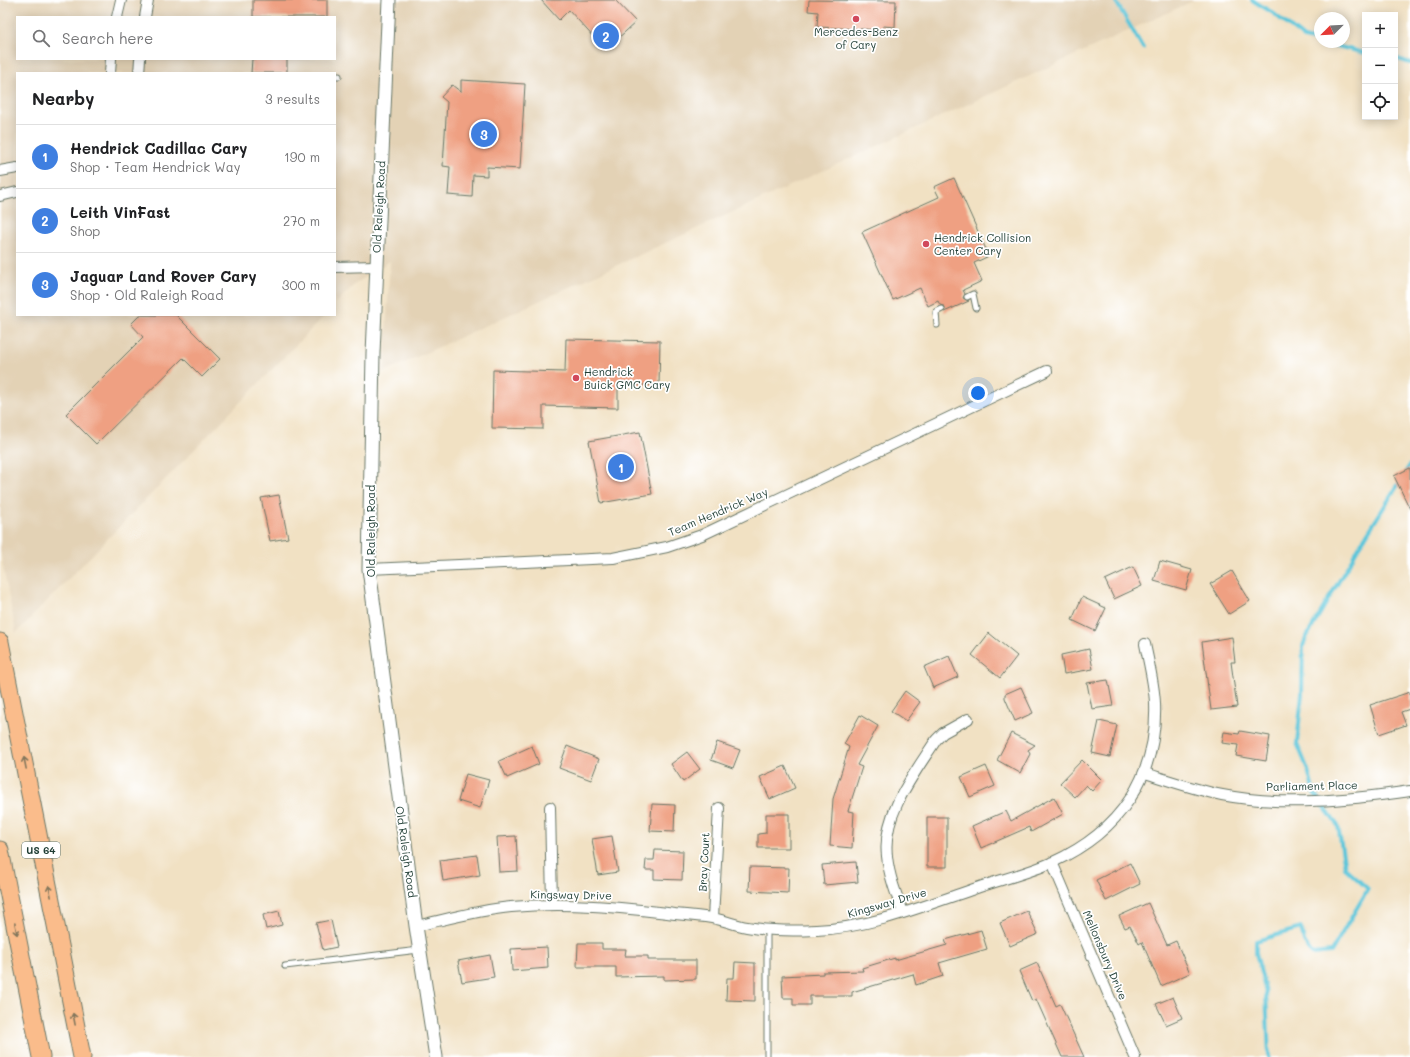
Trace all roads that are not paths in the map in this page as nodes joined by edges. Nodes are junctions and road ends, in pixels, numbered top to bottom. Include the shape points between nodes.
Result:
1 (121, 0) edge
2 (148, 0) edge
3 (389, 0) edge
4 (117, 16) edge
5 (144, 16) edge
6 (111, 60) edge
7 (140, 60) edge
8 (110, 72) edge
9 (139, 72) edge
10 (16, 168) edge
11 (0, 171) edge
12 (16, 192) edge
13 (0, 196) edge
14 (376, 266) junction
15 (336, 267) edge
16 (967, 297) dead end
17 (976, 308) dead end
18 (942, 309) dead end
19 (937, 324) dead end
20 (1047, 371) dead end
21 (369, 569) junction
22 (0, 642) edge
23 (1145, 644) dead end
24 (968, 719) dead end
25 (1145, 774) junction
26 (1410, 791) edge
27 (550, 807) dead end
28 (719, 808) dead end
29 (0, 850) edge
30 (1052, 862) junction
31 (552, 904) junction
32 (903, 912) junction
33 (713, 918) junction
34 (416, 926) junction
35 (766, 929) junction
36 (420, 950) junction
37 (285, 966) dead end
38 (41, 1057) edge
39 (82, 1057) edge
40 (436, 1057) edge
41 (767, 1057) edge
42 (1135, 1057) edge

1 - 4 street
2 - 5 street
3 - 14 street, Old Raleigh Road
6 - 8 street
7 - 9 street
10 - 11 street
12 - 13 street
14 - 15 street
14 - 21 street, Old Raleigh Road
16 - 17 lane via 973,294
18 - 19 lane via 936,312
20 - 21 street, Team Hendrick Way via 702,535 667,547 613,558
21 - 34 street, Old Raleigh Road
39 -> 22 highway, US 64
23 - 25 street, Kingsway Drive via 1155,703 1155,721
24 - 32 street via 943,733 936,740 894,810 886,855
25 - 26 street, Parliament Place via 1222,795 1272,801 1326,800
25 - 30 street, Kingsway Drive via 1121,811 1100,834 1087,844
27 - 31 street
28 - 33 street, Bray Court
29 -> 38 highway
30 - 32 street, Kingsway Drive
30 - 42 street, Mellonsbury Drive
31 - 33 street, Kingsway Drive via 604,906
31 - 34 street, Kingsway Drive via 508,907
32 - 35 street, Kingsway Drive via 839,929
33 - 35 street, Kingsway Drive
34 - 36 street, Old Raleigh Road
35 - 41 lane
36 - 37 lane
36 - 40 street, Old Raleigh Road

